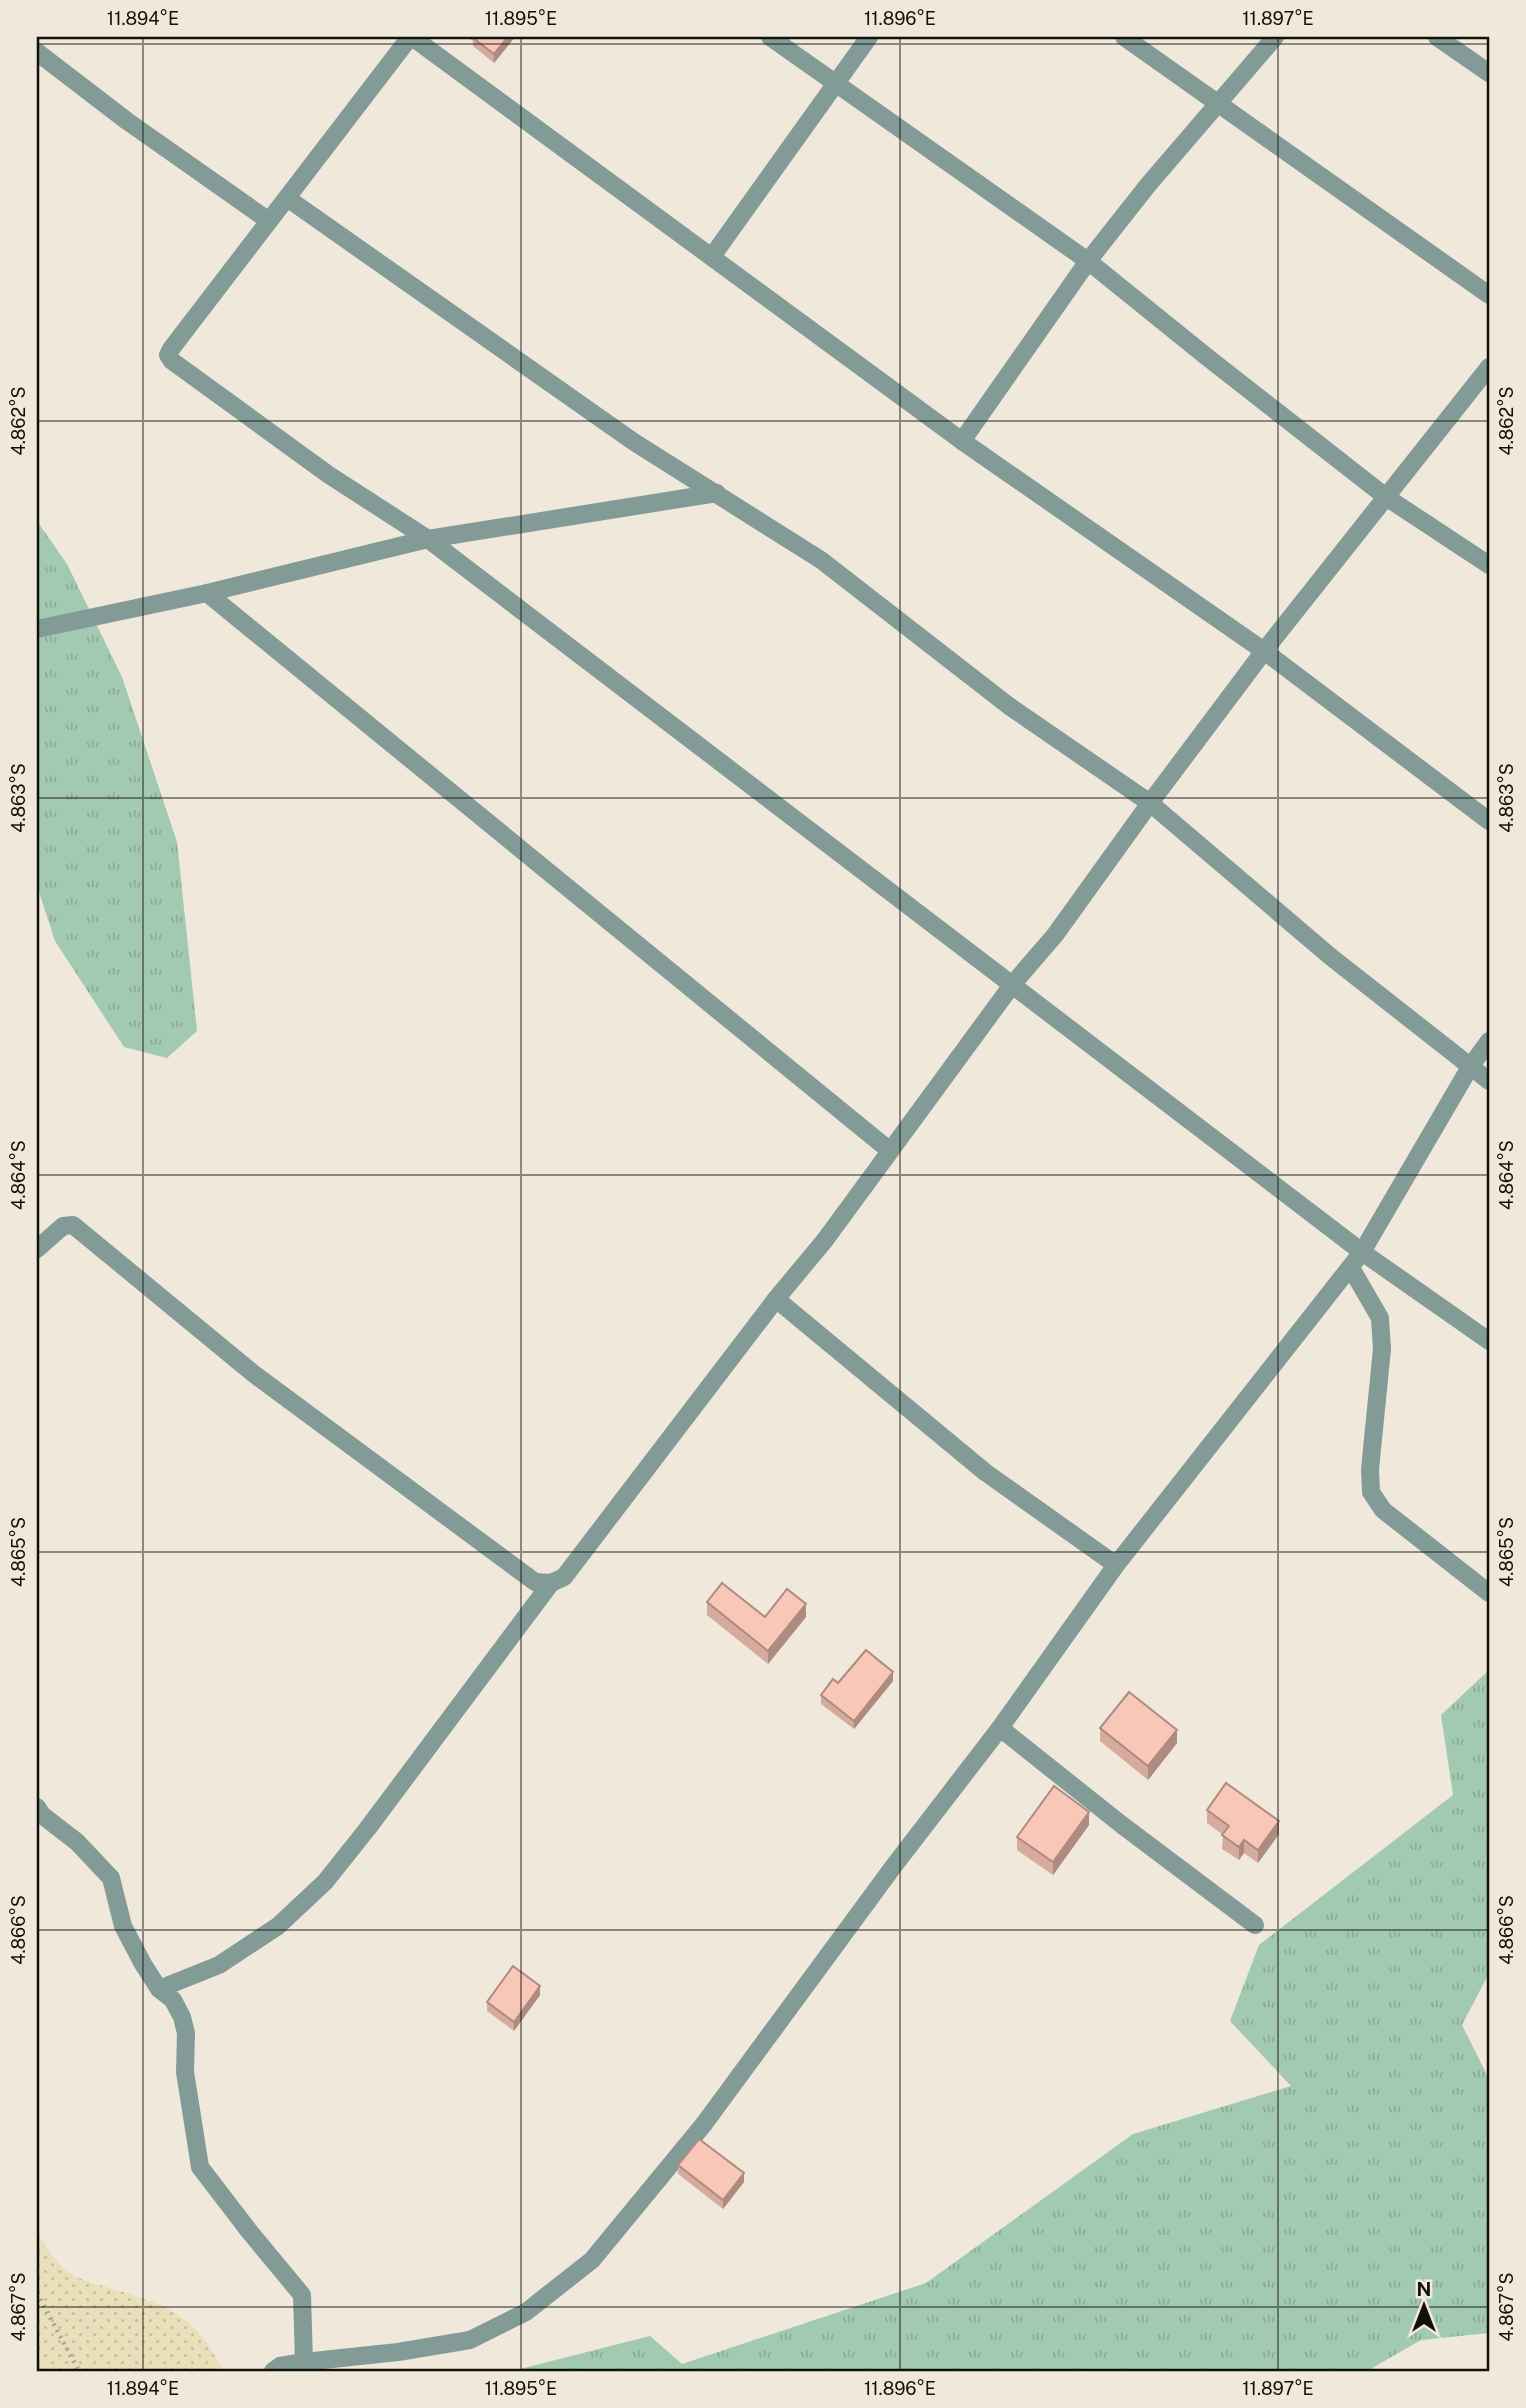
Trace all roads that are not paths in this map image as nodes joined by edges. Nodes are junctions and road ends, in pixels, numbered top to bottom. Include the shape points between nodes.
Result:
1 (411, 37) edge
2 (770, 37) edge
3 (869, 37) edge
4 (1124, 37) edge
5 (1275, 37) edge
6 (1437, 37) edge
7 (37, 52) edge
8 (1489, 73) edge
9 (835, 84) junction
10 (1218, 103) junction
11 (287, 198) junction
12 (269, 221) junction
13 (713, 255) junction
14 (1088, 261) junction
15 (1489, 295) edge
16 (1489, 367) edge
17 (962, 440) junction
18 (717, 493) junction
19 (1386, 497) junction
20 (428, 539) junction
21 (1489, 565) edge
22 (207, 593) junction
23 (37, 629) edge
24 (1264, 651) junction
25 (1150, 803) junction
26 (1489, 821) edge
27 (1012, 985) junction
28 (1489, 1041) edge
29 (1470, 1068) junction
30 (1489, 1081) edge
31 (890, 1150) junction
32 (37, 1249) edge
33 (1362, 1252) junction
34 (1351, 1268) junction
35 (776, 1299) junction
36 (1489, 1341) edge
37 (1116, 1565) junction
38 (551, 1583) junction
39 (1489, 1593) edge
40 (1000, 1728) junction
41 (37, 1807) edge
42 (1255, 1925) dead end
43 (159, 1989) junction
44 (304, 2362) junction
45 (273, 2371) edge

1 - 11 street
1 - 13 street
2 - 9 street
3 - 9 street
4 - 10 street
5 - 10 street
6 - 8 street
7 - 12 street
9 - 13 street
9 - 14 street
10 - 14 street
10 - 15 street
11 - 12 street
11 - 18 street via 634,442
12 - 20 street via 168,355 329,475
13 - 17 street
14 - 17 street
14 - 19 street
16 - 19 street
17 - 24 street
18 - 20 street
18 - 25 street via 821,560 1009,706
19 - 21 street
19 - 24 street
20 - 22 street
20 - 27 street
22 - 23 street
22 - 31 street
24 - 25 street
24 - 26 street
25 - 27 street via 1055,935
25 - 29 street
27 - 31 street
27 - 33 street
28 - 29 street
29 - 30 street
29 - 33 street
31 - 35 street
32 - 38 street via 63,1226 74,1225 254,1374 535,1582
33 - 34 street
33 - 36 street
34 - 37 street
34 - 39 street via 1380,1318 1382,1349 1371,1492 1383,1510
35 - 37 street via 985,1472
35 - 38 street via 564,1577
37 - 40 street
38 - 43 street via 325,1882 278,1926 219,1965
40 - 42 street
40 - 44 street via 704,2124 592,2260 526,2312 470,2340
41 - 43 street via 110,1878 123,1926
43 - 44 street via 173,2000 186,2033 185,2072 200,2166 302,2295
44 - 45 street

